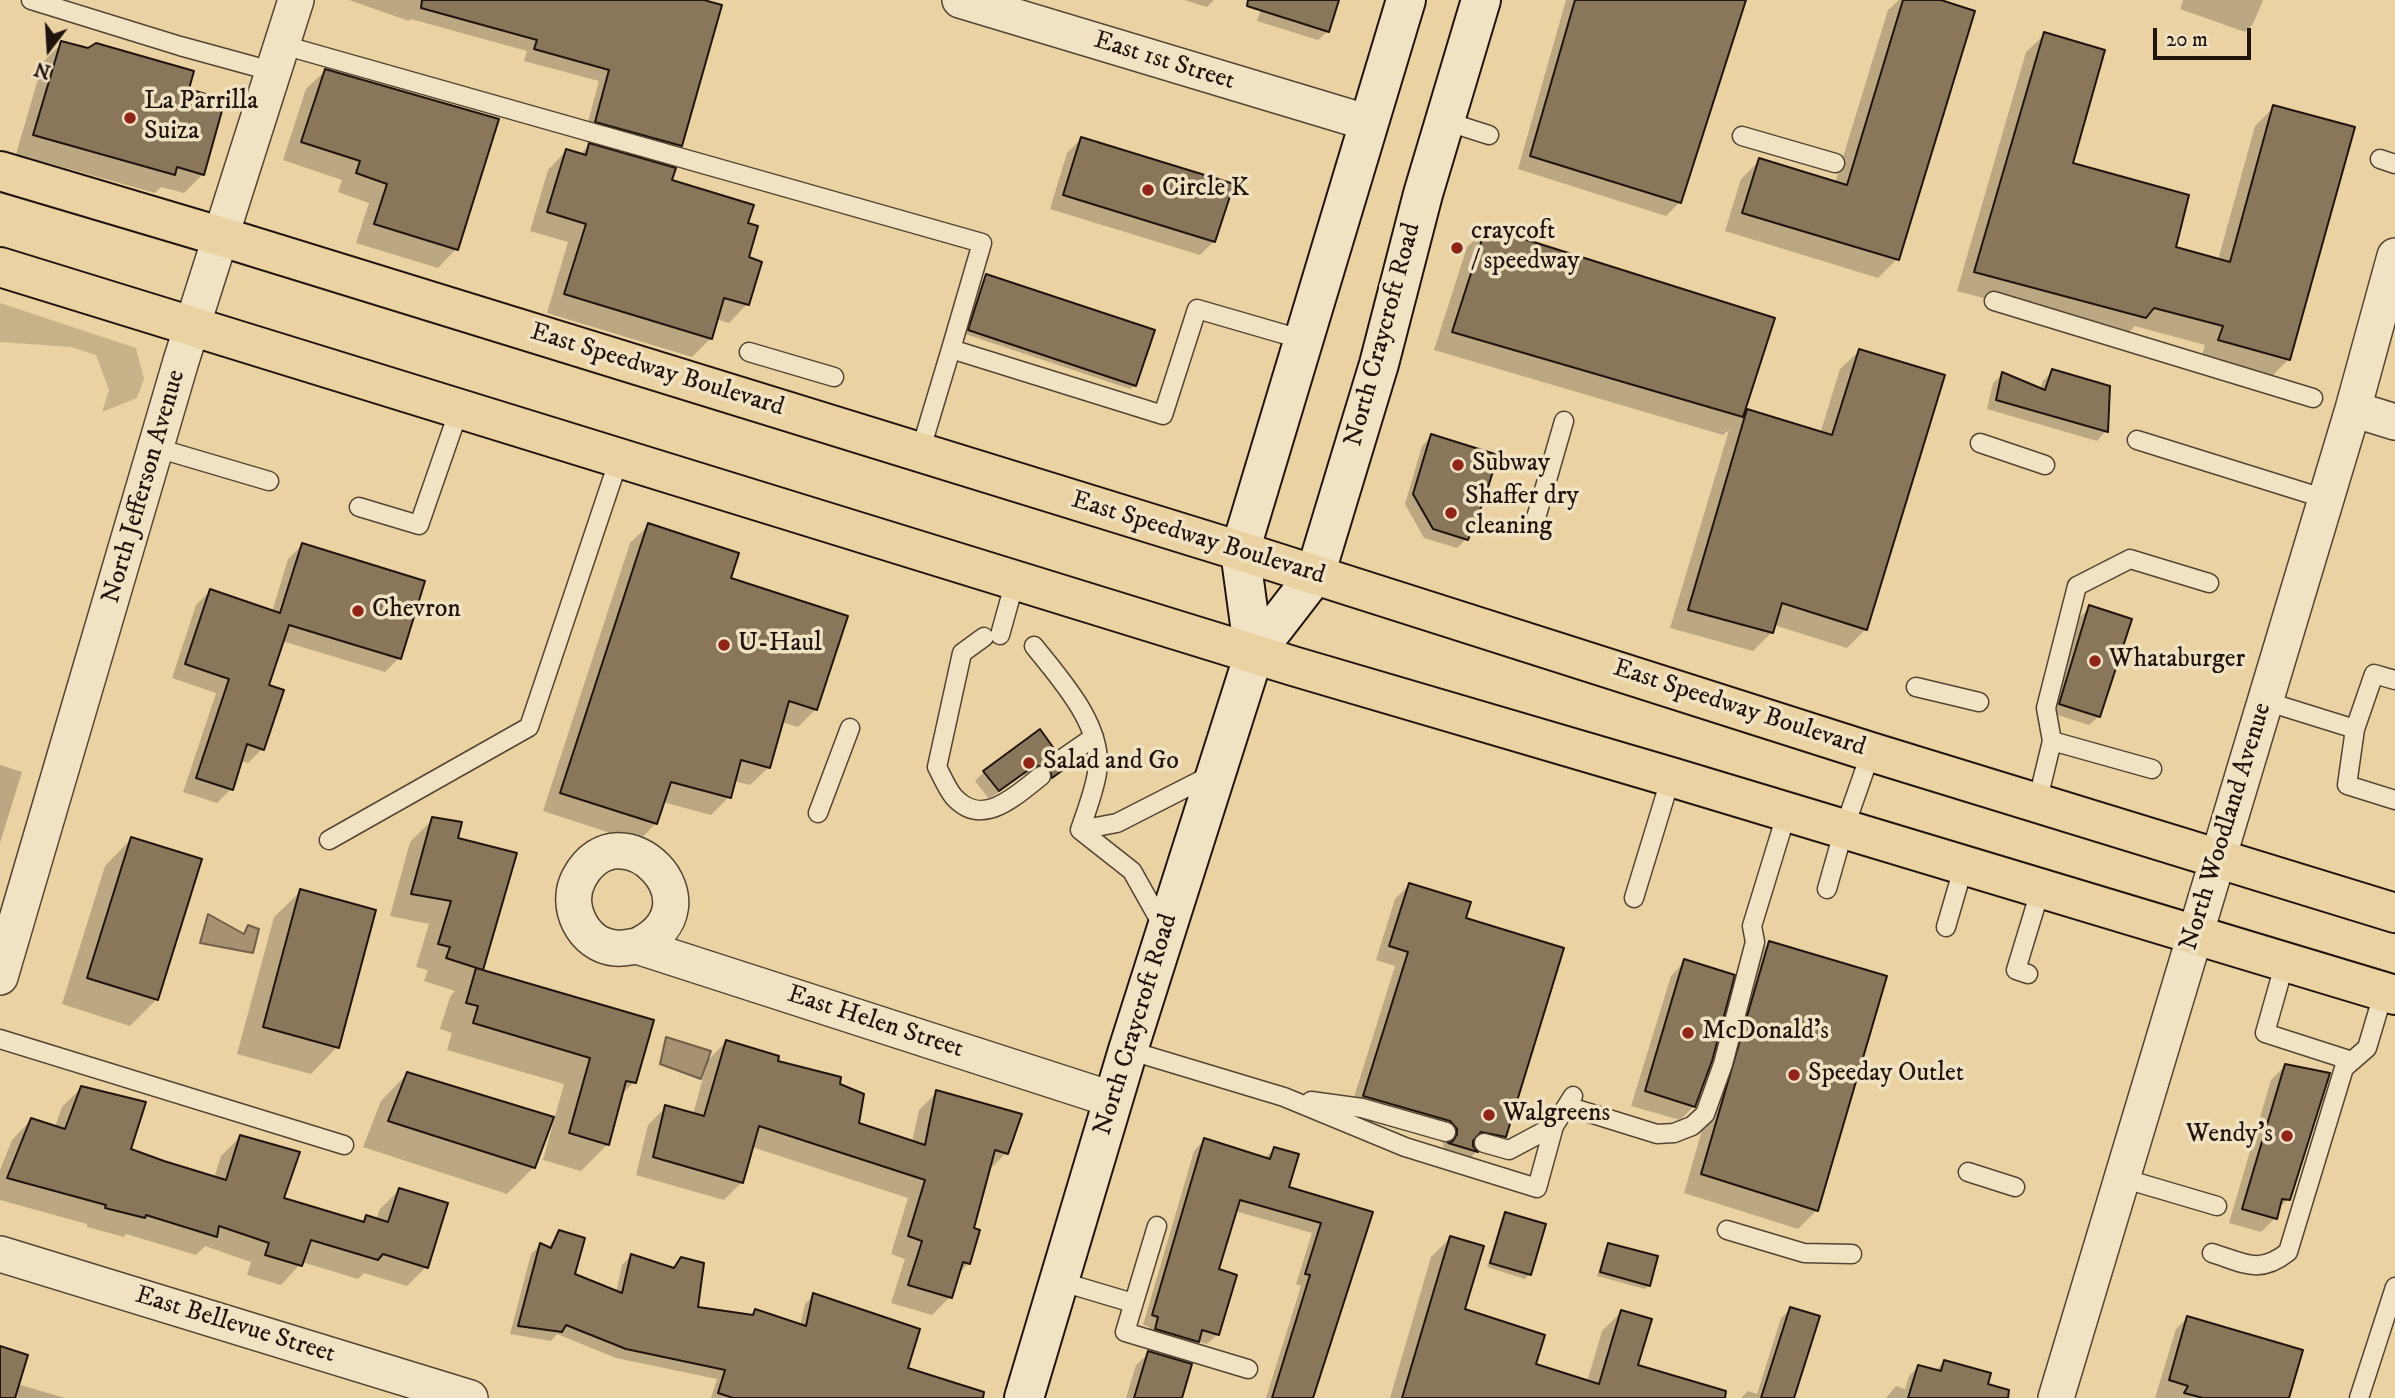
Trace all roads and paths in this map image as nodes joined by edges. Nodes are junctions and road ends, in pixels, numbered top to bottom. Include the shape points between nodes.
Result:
1 (31, 0) edge
2 (296, 0) edge
3 (960, 0) edge
4 (1406, 0) edge
5 (1481, 0) edge
6 (279, 58) junction
7 (1445, 121) junction
8 (1369, 123) junction
9 (1489, 135) dead end
10 (1742, 136) dead end
11 (1835, 163) dead end
12 (0, 171) edge
13 (219, 236) junction
14 (2395, 256) edge
15 (0, 267) edge
16 (1994, 301) dead end
17 (192, 326) junction
18 (1304, 340) junction
19 (951, 349) junction
20 (749, 352) dead end
21 (834, 377) dead end
22 (2313, 398) dead end
23 (2353, 409) junction
24 (459, 410) junction
25 (1564, 421) dead end
26 (2395, 422) edge
27 (2137, 440) dead end
28 (1980, 443) dead end
29 (157, 448) junction
30 (920, 452) junction
31 (619, 459) junction
32 (2045, 465) dead end
33 (269, 481) dead end
34 (2326, 499) junction
35 (359, 507) dead end
36 (1536, 518) dead end
37 (1240, 551) junction
38 (1315, 575) junction
39 (1015, 581) junction
40 (2209, 583) dead end
41 (1034, 646) dead end
42 (1254, 654) junction
43 (2395, 680) edge
44 (1916, 687) dead end
45 (2265, 701) junction
46 (1979, 702) dead end
47 (850, 728) dead end
48 (2355, 729) junction
49 (1094, 737) junction
50 (2053, 741) junction
51 (1871, 752) junction
52 (1062, 759) dead end
53 (2152, 769) dead end
54 (1216, 772) junction
55 (1041, 776) dead end
56 (1671, 777) junction
57 (2395, 800) edge
58 (2037, 803) junction
59 (1787, 812) junction
60 (818, 813) dead end
61 (1844, 829) junction
62 (1080, 830) junction
63 (329, 840) dead end
64 (2218, 859) junction
65 (1964, 865) junction
66 (2041, 888) junction
67 (1827, 889) dead end
68 (1634, 898) dead end
69 (2395, 913) edge
70 (1946, 927) dead end
71 (1166, 931) junction
72 (2195, 934) junction
73 (637, 946) dead end
74 (2285, 962) junction
75 (2028, 974) dead end
76 (0, 977) edge
77 (2389, 993) edge
78 (0, 1039) edge
79 (1128, 1051) junction
80 (2352, 1061) junction
81 (1284, 1097) junction
82 (1114, 1100) junction
83 (1554, 1126) junction
84 (1446, 1132) dead end
85 (1484, 1143) dead end
86 (344, 1145) dead end
87 (1968, 1172) dead end
88 (2122, 1178) junction
89 (2015, 1187) dead end
90 (2217, 1206) dead end
91 (1157, 1226) dead end
92 (1727, 1230) dead end
93 (0, 1254) edge
94 (1852, 1254) dead end
95 (2212, 1254) dead end
96 (1059, 1281) junction
97 (2395, 1287) edge
98 (1133, 1303) junction
99 (1248, 1369) dead end
100 (470, 1398) edge
101 (1024, 1398) edge
102 (2056, 1398) edge
103 (2360, 1398) edge

1 - 6 lane via 180,46
2 - 6 street, North Jefferson Avenue
3 - 8 street, East 1st Street
4 - 8 main road, North Craycroft Road
5 - 7 main road, North Craycroft Road
6 - 13 street, North Jefferson Avenue
6 - 19 lane via 982,243
7 - 9 lane
7 - 38 main road, North Craycroft Road
8 - 18 main road, North Craycroft Road
10 - 11 lane
12 - 13 main road, East Speedway Boulevard
13 - 17 street, North Jefferson Avenue
13 - 30 main road, East Speedway Boulevard
14 - 23 street, North Woodland Avenue
15 - 17 main road
16 - 22 lane
17 - 24 main road
17 - 29 street, North Jefferson Avenue
18 - 19 lane via 1197,309 1163,415
18 - 37 main road, North Craycroft Road
19 - 30 lane
20 - 21 lane
23 - 26 street
23 - 34 street, North Woodland Avenue
24 - 31 main road
24 - 35 lane via 419,525
25 - 36 lane
27 - 34 lane
28 - 32 lane
29 - 33 lane
29 - 76 street, North Jefferson Avenue
30 - 37 main road, East Speedway Boulevard
31 - 39 main road
31 - 63 lane via 530,727
34 - 45 street, North Woodland Avenue
37 - 38 main road, East Speedway Boulevard
37 - 42 main road, North Craycroft Road
38 - 42 main road, North Craycroft Road
38 - 51 main road, East Speedway Boulevard
39 - 42 main road
39 - 55 lane via 992,636 962,653 937,767 954,797 971,809 989,811
40 - 50 lane via 2130,559 2077,586 2046,708
41 - 49 lane via 1076,701
42 - 54 main road, North Craycroft Road
42 - 56 main road
43 - 48 lane via 2374,674
44 - 46 lane
45 - 48 lane
45 - 64 street, North Woodland Avenue
47 - 60 lane
48 - 57 lane via 2347,785
49 - 52 lane
49 - 62 lane via 1098,771
50 - 53 lane
50 - 58 lane
51 - 58 main road, East Speedway Boulevard
51 - 61 lane
54 - 62 lane via 1117,823
54 - 71 main road, North Craycroft Road
56 - 59 main road
56 - 68 lane
58 - 64 main road, East Speedway Boulevard
59 - 61 main road
59 - 83 lane via 1753,923 1755,942 1723,1063 1705,1114 1692,1126 1657,1134 1570,1101
61 - 65 main road
61 - 67 lane
62 - 71 lane via 1132,872
64 - 69 main road, East Speedway Boulevard
64 - 72 street, North Woodland Avenue
65 - 66 main road
65 - 70 lane
66 - 72 main road
66 - 75 lane via 2016,970
71 - 79 main road, North Craycroft Road
72 - 74 main road
72 - 88 street, North Woodland Avenue
73 - 82 street, East Helen Street
74 - 77 main road
74 - 80 lane via 2265,1033
77 - 80 lane via 2367,1048
78 - 86 lane
79 - 81 lane
79 - 82 main road, North Craycroft Road
80 - 95 lane via 2344,1069 2288,1252 2263,1266
81 - 83 lane via 1405,1147 1537,1188
81 - 84 lane via 1362,1108
82 - 96 main road, North Craycroft Road
83 - 85 lane via 1509,1150
87 - 89 lane
88 - 90 lane
88 - 102 street, North Woodland Avenue
91 - 98 lane
92 - 94 lane via 1804,1253
93 - 100 street, East Bellevue Street
96 - 98 lane
96 - 101 main road, North Craycroft Road
97 - 103 lane
98 - 99 lane via 1125,1332

